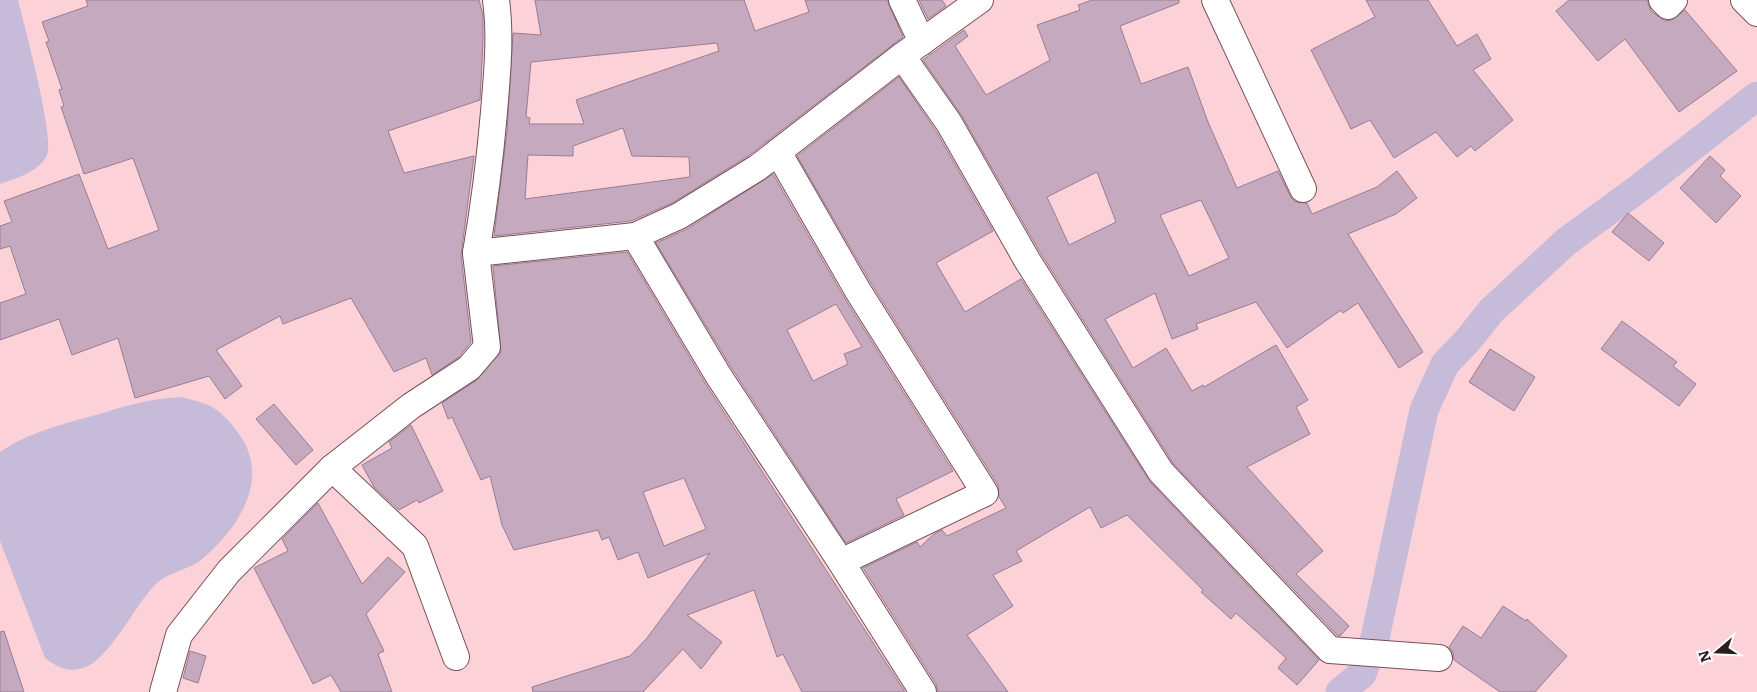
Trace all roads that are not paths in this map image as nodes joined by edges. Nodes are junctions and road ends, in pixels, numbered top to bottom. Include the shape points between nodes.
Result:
1 (496, 0) edge
2 (902, 0) edge
3 (980, 0) edge
4 (1215, 0) edge
5 (1662, 0) edge
6 (1674, 0) edge
7 (1744, 0) edge
8 (1757, 14) edge
9 (912, 49) junction
10 (778, 152) junction
11 (1303, 189) dead end
12 (635, 236) junction
13 (476, 253) junction
14 (332, 468) junction
15 (841, 562) junction
16 (456, 657) dead end
17 (1439, 658) dead end
18 (163, 692) edge
19 (922, 692) edge

1 - 13 street via 499,23 496,93 488,182
2 - 9 street
3 - 9 street
4 - 11 street
5 - 6 street via 1668,6
7 - 8 street
9 - 10 street
9 - 17 street via 949,123 1027,260 1161,472 1330,650
10 - 12 street via 679,216
10 - 15 street via 858,291 985,493
12 - 13 street
12 - 15 street via 718,375
13 - 14 street via 487,347 469,368 411,406
14 - 16 street via 415,546
14 - 18 street via 229,571 179,635
15 - 19 street

